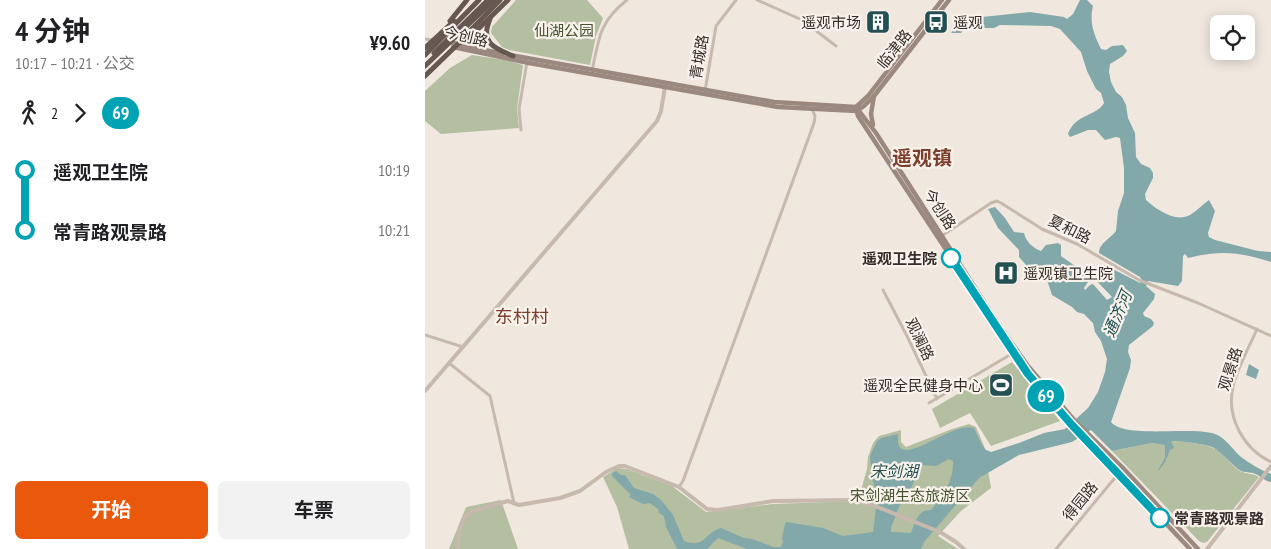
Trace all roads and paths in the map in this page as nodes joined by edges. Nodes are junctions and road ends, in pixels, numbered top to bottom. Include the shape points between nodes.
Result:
1 (469, 0) edge
2 (477, 0) edge
3 (488, 0) edge
4 (494, 0) edge
5 (500, 0) edge
6 (508, 0) edge
7 (627, 0) edge
8 (736, 0) edge
9 (757, 0) edge
10 (767, 0) edge
11 (942, 0) edge
12 (949, 0) edge
13 (763, 3) junction
14 (491, 16) junction
15 (439, 34) junction
16 (425, 38) edge
17 (433, 40) junction
18 (453, 45) junction
19 (836, 46) dead end
20 (425, 48) edge
21 (425, 55) edge
22 (513, 56) junction
23 (527, 61) junction
24 (425, 64) edge
25 (592, 73) junction
26 (425, 76) edge
27 (665, 88) junction
28 (705, 92) junction
29 (875, 95) junction
30 (812, 109) junction
31 (857, 109) junction
32 (521, 130) dead end
33 (876, 133) junction
34 (943, 236) junction
35 (883, 290) dead end
36 (1257, 329) junction
37 (425, 335) edge
38 (1271, 336) edge
39 (463, 347) junction
40 (1013, 352) junction
41 (449, 363) junction
42 (425, 391) edge
43 (937, 399) junction
44 (929, 403) dead end
45 (1073, 422) junction
46 (1086, 435) junction
47 (1271, 462) edge
48 (1271, 467) edge
49 (1123, 468) junction
50 (1118, 474) junction
51 (679, 487) junction
52 (514, 503) junction
53 (458, 549) edge
54 (964, 549) edge
55 (1056, 549) edge
56 (1190, 549) edge
57 (1198, 549) edge
58 (1207, 549) edge

1 - 15 highway
2 - 15 highway
2 - 21 highway
3 - 24 highway
4 - 18 highway
5 - 18 highway
6 - 14 highway
7 - 25 street via 603,25
8 - 28 street, 青城路 via 716,26
9 - 13 street
10 - 13 street
11 - 31 main road, 临津路
12 - 29 main road, 临津路
13 - 19 street via 802,20
14 - 18 highway via 473,34
14 - 22 highway via 486,34 489,41 498,50
15 - 17 highway
16 - 17 street
17 - 18 main road, 今创路
17 - 20 highway
18 - 22 main road, 今创路
18 - 23 main road, 今创路
18 - 24 highway
18 - 26 highway
22 - 23 main road, 今创路
23 - 25 main road, 今创路
23 - 32 street via 519,109
25 - 27 main road, 今创路
25 - 28 main road, 今创路
27 - 28 main road, 今创路
27 - 39 street via 657,121
28 - 30 main road, 今创路 via 778,107
28 - 31 main road, 今创路
29 - 31 main road, 临津路
29 - 33 main road via 871,114
30 - 31 main road, 今创路
30 - 51 street via 814,123
31 - 33 main road, 今创路
31 - 40 main road, 今创路 via 858,116
33 - 34 main road, 今创路
34 - 36 street, 夏和路 via 997,201 1042,229 1077,244 1147,284
34 - 45 main road, 今创路 via 997,322
35 - 43 street, 观澜路
36 - 38 street
36 - 47 street, 观景路 via 1237,375 1231,400 1236,424 1247,444
37 - 39 street
39 - 41 street
40 - 43 street
40 - 45 main road, 今创路 via 1028,374
41 - 42 street
41 - 52 street via 490,396
43 - 44 street
45 - 46 main road
46 - 49 main road
46 - 50 main road
48 - 58 street
49 - 50 street, 得园路
49 - 57 main road
50 - 55 street, 得园路
50 - 56 main road
51 - 52 street via 619,466 580,491 560,498 519,505
51 - 54 street via 712,510 773,501 852,500 940,532
52 - 53 street via 498,503 465,517 459,531

